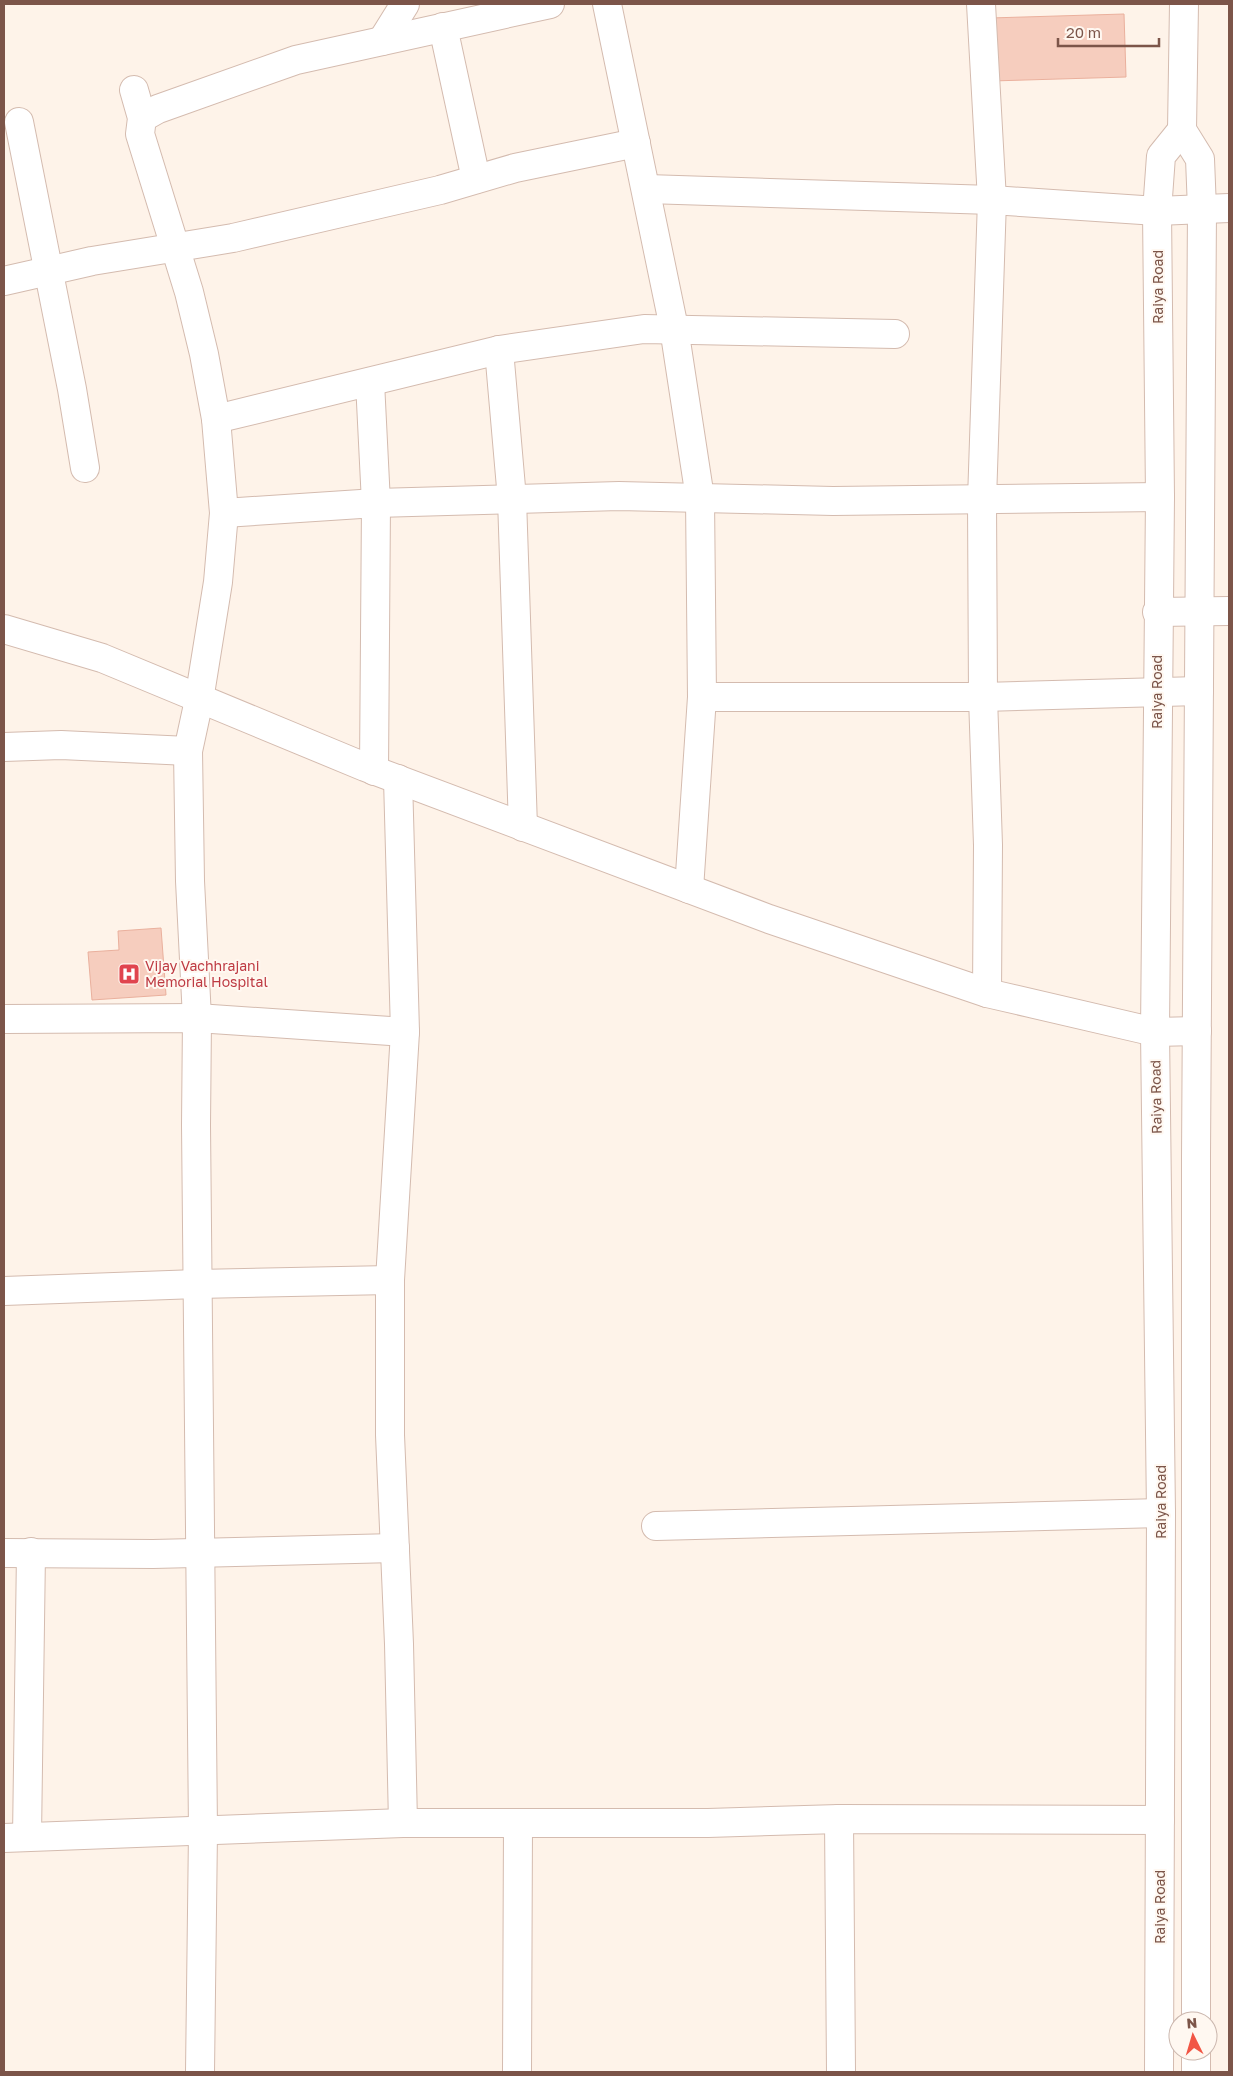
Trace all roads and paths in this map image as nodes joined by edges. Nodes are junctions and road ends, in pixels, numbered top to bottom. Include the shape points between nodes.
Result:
1 (404, 4) edge
2 (550, 4) edge
3 (607, 4) edge
4 (982, 4) edge
5 (1184, 4) edge
6 (443, 27) junction
7 (382, 41) junction
8 (134, 90) dead end
9 (142, 118) junction
10 (19, 122) dead end
11 (1182, 130) junction
12 (636, 143) junction
13 (476, 179) junction
14 (647, 189) junction
15 (992, 200) junction
16 (1229, 208) edge
17 (1202, 209) junction
18 (1157, 211) junction
19 (173, 246) junction
20 (47, 271) junction
21 (4, 281) edge
22 (674, 328) junction
23 (895, 334) dead end
24 (499, 350) junction
25 (370, 382) junction
26 (216, 419) junction
27 (85, 468) dead end
28 (1160, 497) junction
29 (700, 498) junction
30 (512, 500) junction
31 (982, 500) junction
32 (376, 503) junction
33 (224, 513) junction
34 (1200, 611) junction
35 (1229, 611) edge
36 (1157, 612) junction
37 (4, 629) edge
38 (1199, 691) junction
39 (1157, 693) junction
40 (702, 697) junction
41 (983, 697) junction
42 (199, 700) junction
43 (4, 747) edge
44 (188, 752) junction
45 (386, 775) junction
46 (523, 827) junction
47 (689, 889) junction
48 (987, 993) junction
49 (197, 1018) junction
50 (4, 1019) edge
51 (1197, 1031) junction
52 (405, 1032) junction
53 (1155, 1032) junction
54 (390, 1280) junction
55 (197, 1284) junction
56 (4, 1291) edge
57 (1162, 1513) junction
58 (656, 1526) dead end
59 (395, 1548) junction
60 (31, 1552) junction
61 (4, 1553) edge
62 (200, 1554) junction
63 (839, 1819) junction
64 (1160, 1820) junction
65 (403, 1823) junction
66 (518, 1824) junction
67 (203, 1830) junction
68 (16, 1838) edge
69 (1196, 2011) edge
70 (200, 2072) edge
71 (517, 2072) edge
72 (841, 2072) edge
73 (1159, 2072) edge

1 - 7 street
2 - 6 street
3 - 12 street
4 - 15 street
5 - 11 street
6 - 7 street
6 - 13 street
7 - 9 street via 296,60 158,108
8 - 9 street
9 - 19 street via 140,134
10 - 20 street
11 - 17 street via 1200,158
11 - 18 street, Raiya Road via 1162,156
12 - 13 street
12 - 14 street
13 - 19 street via 251,234
14 - 15 street
14 - 22 street
15 - 18 street
15 - 31 street
16 - 17 street
17 - 18 street
17 - 34 street
18 - 28 street, Raiya Road
19 - 20 street
19 - 26 street via 189,292
20 - 21 street
20 - 27 street
22 - 23 street
22 - 24 street via 644,329
22 - 29 street
24 - 25 street
24 - 30 street
25 - 26 street
25 - 32 street
26 - 33 street
28 - 31 street
28 - 36 street, Raiya Road
29 - 30 street via 619,496
29 - 31 street
29 - 40 street
30 - 32 street
30 - 46 street
31 - 41 street
32 - 33 street
32 - 45 street
33 - 42 street via 218,582
34 - 35 street
34 - 36 street
34 - 38 street
36 - 39 street, Raiya Road
37 - 42 street via 102,658
38 - 39 street
38 - 51 street
39 - 41 street
39 - 53 street, Raiya Road
40 - 41 street
40 - 47 street
41 - 48 street via 988,845
42 - 44 street
42 - 45 street
43 - 44 street via 62,745
44 - 49 street
45 - 46 street
45 - 52 street
46 - 47 street
47 - 48 street
48 - 53 street
49 - 50 street
49 - 52 street
49 - 55 street
51 - 53 street
51 - 69 street
52 - 54 street
53 - 57 street, Raiya Road
54 - 55 street
54 - 59 street via 390,1435
55 - 56 street
55 - 62 street
57 - 58 street
57 - 64 street, Raiya Road
59 - 62 street
59 - 65 street
60 - 61 street
60 - 62 street
60 - 68 street
62 - 67 street
63 - 64 street
63 - 66 street
63 - 72 street
64 - 73 street, Raiya Road
65 - 66 street
65 - 67 street
66 - 71 street
67 - 68 street
67 - 70 street

